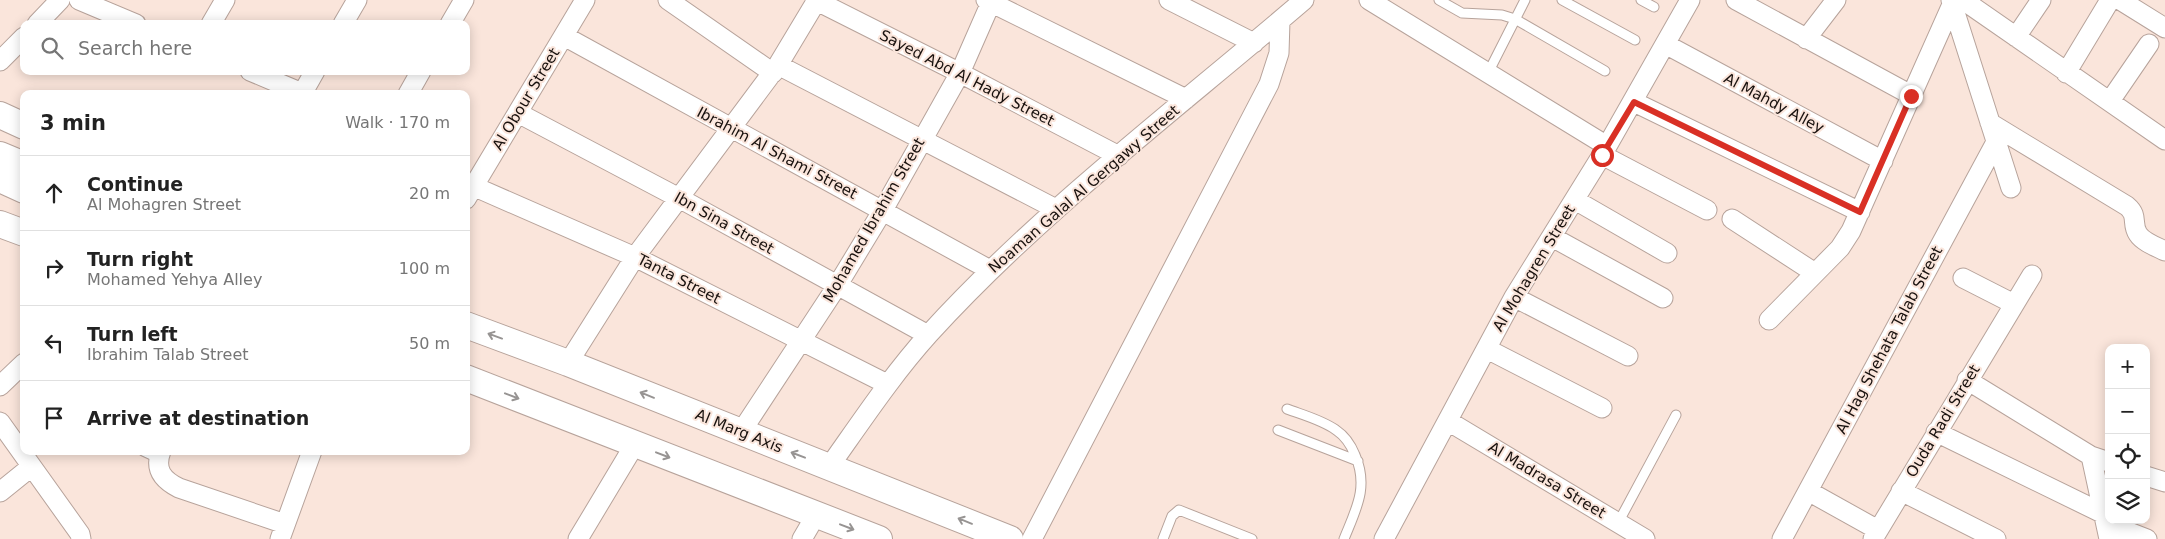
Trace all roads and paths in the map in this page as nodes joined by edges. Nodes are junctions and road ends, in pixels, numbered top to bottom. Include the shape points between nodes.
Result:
1 (60, 0) edge
2 (78, 0) edge
3 (225, 0) edge
4 (357, 0) edge
5 (464, 0) edge
6 (585, 0) edge
7 (668, 0) edge
8 (816, 0) edge
9 (1169, 0) edge
10 (1304, 0) edge
11 (1369, 0) edge
12 (1439, 0) edge
13 (1525, 0) edge
14 (1562, 0) edge
15 (1641, 0) edge
16 (1690, 0) edge
17 (1736, 0) edge
18 (1836, 0) edge
19 (2042, 0) edge
20 (2110, 0) edge
21 (2120, 0) edge
22 (990, 1) edge
23 (1955, 1) edge
24 (1654, 7) dead end
25 (1515, 19) junction
26 (41, 20) edge
27 (126, 20) edge
28 (214, 20) edge
29 (345, 20) edge
30 (452, 20) edge
31 (1280, 21) junction
32 (2165, 28) edge
33 (564, 36) junction
34 (2016, 37) junction
35 (1806, 39) junction
36 (1635, 40) dead end
37 (20, 41) edge
38 (1254, 43) junction
39 (1665, 44) junction
40 (2149, 44) dead end
41 (0, 61) edge
42 (776, 69) junction
43 (1605, 71) dead end
44 (960, 73) junction
45 (1488, 73) junction
46 (2066, 73) junction
47 (259, 75) edge
48 (313, 75) edge
49 (419, 75) edge
50 (295, 90) edge
51 (304, 90) edge
52 (410, 90) edge
53 (1911, 96) junction
54 (1186, 99) junction
55 (2110, 101) junction
56 (1634, 102) junction
57 (518, 113) junction
58 (0, 115) edge
59 (1990, 123) junction
60 (20, 124) edge
61 (731, 128) junction
62 (921, 140) junction
63 (2165, 140) edge
64 (1996, 142) junction
65 (1605, 151) junction
66 (0, 155) edge
67 (1118, 156) junction
68 (1882, 161) junction
69 (20, 163) edge
70 (0, 179) edge
71 (470, 187) edge
72 (20, 188) edge
73 (2011, 188) dead end
74 (470, 189) edge
75 (679, 198) junction
76 (1575, 200) junction
77 (1056, 209) junction
78 (883, 210) junction
79 (1707, 210) dead end
80 (1860, 212) junction
81 (1732, 219) dead end
82 (0, 224) edge
83 (20, 232) edge
84 (1552, 237) junction
85 (2165, 251) edge
86 (1667, 253) dead end
87 (635, 257) junction
88 (990, 270) junction
89 (1815, 273) junction
90 (2032, 275) dead end
91 (1964, 278) dead end
92 (837, 286) junction
93 (1514, 297) junction
94 (1663, 298) dead end
95 (2014, 304) junction
96 (1769, 320) dead end
97 (470, 327) edge
98 (928, 335) junction
99 (801, 340) junction
100 (1487, 349) junction
101 (1628, 356) dead end
102 (568, 363) junction
103 (20, 367) edge
104 (470, 380) edge
105 (1967, 380) junction
106 (887, 384) junction
107 (0, 386) edge
108 (1602, 408) dead end
109 (1287, 409) dead end
110 (1676, 415) dead end
111 (1448, 421) junction
112 (0, 422) edge
113 (1278, 430) dead end
114 (741, 432) junction
115 (1936, 432) junction
116 (635, 444) junction
117 (20, 451) edge
118 (23, 455) edge
119 (155, 455) edge
120 (311, 455) edge
121 (2091, 456) junction
122 (1358, 461) junction
123 (2105, 461) edge
124 (31, 467) junction
125 (829, 467) junction
126 (2150, 477) edge
127 (2165, 482) edge
128 (1808, 491) junction
129 (1901, 491) junction
130 (0, 492) edge
131 (816, 515) junction
132 (1618, 523) junction
133 (2106, 525) edge
134 (283, 531) edge
135 (1876, 534) edge
136 (81, 539) edge
137 (578, 539) edge
138 (802, 539) edge
139 (878, 539) edge
140 (1010, 539) edge
141 (1032, 539) edge
142 (1163, 539) edge
143 (1252, 539) edge
144 (1344, 539) edge
145 (1384, 539) edge
146 (1645, 539) edge
147 (1782, 539) edge
148 (1996, 539) edge
149 (2147, 539) edge

1 - 26 street
2 - 27 street
3 - 28 street
4 - 29 street
5 - 30 street
6 - 33 street, Al Obour Street
7 - 42 street
8 - 42 street
8 - 44 street, Sayed Abd Al Hady Street
9 - 38 street
10 - 31 street, Noaman Galal Al Gergawy Street
11 - 45 street
12 - 25 lane via 1462,13 1502,15
13 - 25 lane
14 - 36 lane
15 - 24 lane
16 - 39 street, Al Mohagren Street
17 - 35 street
18 - 35 street
19 - 34 street
20 - 46 street
21 - 32 street
22 - 44 street, Mohamed Ibrahim Street
22 - 54 street
23 - 34 street
23 - 53 street
23 - 59 street
25 - 43 lane
25 - 45 lane
31 - 38 street, Noaman Galal Al Gergawy Street
31 - 141 street via 1279,53 1269,84
33 - 57 street, Al Obour Street
33 - 61 street, Ibrahim Al Shami Street
34 - 46 street
35 - 53 street
37 - 41 street
38 - 54 street, Noaman Galal Al Gergawy Street
39 - 56 street, Al Mohagren Street
39 - 68 street, Al Mahdy Alley
40 - 55 street
42 - 61 street
42 - 62 street
44 - 62 street, Mohamed Ibrahim Street
44 - 67 street, Sayed Abd Al Hady Street
45 - 65 street
46 - 55 street
47 - 50 street
48 - 51 street
49 - 52 street
53 - 68 street
54 - 67 street, Noaman Galal Al Gergawy Street
55 - 63 street
56 - 65 street, Al Mohagren Street
56 - 80 street
57 - 71 street, Al Obour Street
57 - 75 street, Ibn Sina Street
58 - 60 main road
59 - 64 street
59 - 85 street via 2127,206 2134,214 2139,236
61 - 75 street
61 - 78 street, Ibrahim Al Shami Street
62 - 77 street
62 - 78 street, Mohamed Ibrahim Street
64 - 73 street
64 - 128 street, Al Hag Shehata Talab Street
65 - 76 street, Al Mohagren Street
65 - 79 street
66 - 69 main road
67 - 77 street, Noaman Galal Al Gergawy Street
68 - 80 street
70 - 72 main road
74 - 87 street, Tanta Street
75 - 87 street
75 - 92 street, Ibn Sina Street
76 - 84 street, Al Mohagren Street
76 - 86 street
77 - 88 street, Noaman Galal Al Gergawy Street
78 - 88 street, Ibrahim Al Shami Street
78 - 92 street, Mohamed Ibrahim Street
80 - 89 street via 1840,248
81 - 89 street
82 - 83 main road
84 - 93 street, Al Mohagren Street
84 - 94 street
87 - 99 street, Tanta Street
87 - 102 street
88 - 98 street, Noaman Galal Al Gergawy Street
89 - 96 street
90 - 95 street, Ouda Radi Street
91 - 95 street
92 - 98 street, Ibn Sina Street
92 - 99 street, Mohamed Ibrahim Street
93 - 100 street, Al Mohagren Street
93 - 101 street
95 - 105 street, Ouda Radi Street
102 -> 97 main road, Al Marg Axis
98 - 106 street, Noaman Galal Al Gergawy Street
99 - 106 street, Tanta Street
99 - 114 street, Mohamed Ibrahim Street
100 - 108 street
100 - 111 street, Al Mohagren Street
114 -> 102 main road, Al Marg Axis
103 - 107 street
104 -> 116 main road
105 - 115 street, Ouda Radi Street
105 - 121 street
106 - 125 street, Noaman Galal Al Gergawy Street
109 - 122 lane via 1337,430 1350,444
110 - 132 lane
111 - 132 street, Al Madrasa Street
111 - 145 street, Al Mohagren Street
112 - 117 street
113 - 122 lane
125 -> 114 main road, Al Marg Axis
115 - 129 street, Ouda Radi Street
115 - 133 street
116 -> 131 main road
116 - 137 street
118 - 124 street
119 - 134 street via 166,482
120 - 134 street
121 - 123 street
121 - 133 street
122 - 144 lane via 1362,487
124 - 130 street
124 - 136 street
140 -> 125 main road, Al Marg Axis
126 - 127 street
128 - 135 street
128 - 147 street, Al Hag Shehata Talab Street
129 - 135 street, Ouda Radi Street
129 - 148 street
131 - 138 street
131 -> 139 main road
132 - 146 street, Al Madrasa Street
133 - 149 street
142 - 143 lane via 1172,516 1179,510

